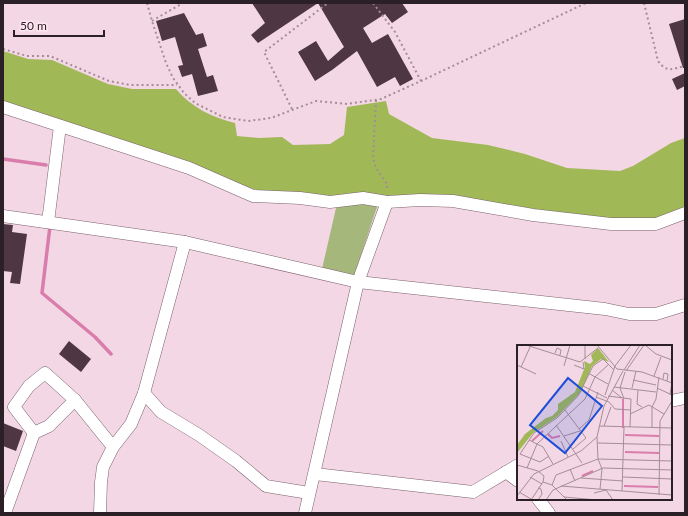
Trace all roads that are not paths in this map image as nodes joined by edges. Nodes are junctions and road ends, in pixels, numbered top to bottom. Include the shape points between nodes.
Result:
1 (3, 107) edge
2 (60, 126) junction
3 (387, 202) junction
4 (685, 213) edge
5 (3, 216) edge
6 (48, 222) junction
7 (185, 242) junction
8 (358, 282) junction
9 (685, 305) edge
10 (144, 393) junction
11 (685, 398) edge
12 (75, 400) junction
13 (672, 402) edge
14 (34, 434) junction
15 (113, 447) junction
16 (517, 466) edge
17 (506, 472) junction
18 (315, 474) junction
19 (517, 480) edge
20 (309, 493) junction
21 (539, 500) edge
22 (5, 513) edge
23 (100, 513) edge
24 (305, 513) edge
25 (549, 513) edge

1 - 2 street
2 - 3 street via 189,168 254,196 330,202 363,198
2 - 6 street
3 - 4 street via 454,201 533,215 611,224 656,224
3 - 8 street
5 - 6 street
6 - 7 street
7 - 8 street
7 - 10 street
8 - 9 street via 605,309 628,314 656,314
8 - 18 street
10 - 15 street via 131,424
10 - 20 street via 161,412 199,434 266,486
11 - 13 street
12 - 14 street via 49,426
12 - 14 street via 45,373 29,386 14,407
12 - 15 street
14 - 22 street
15 - 23 street via 103,467
16 - 17 street
17 - 18 street via 473,492
17 - 19 street
18 - 20 street
20 - 24 street
21 - 25 street

